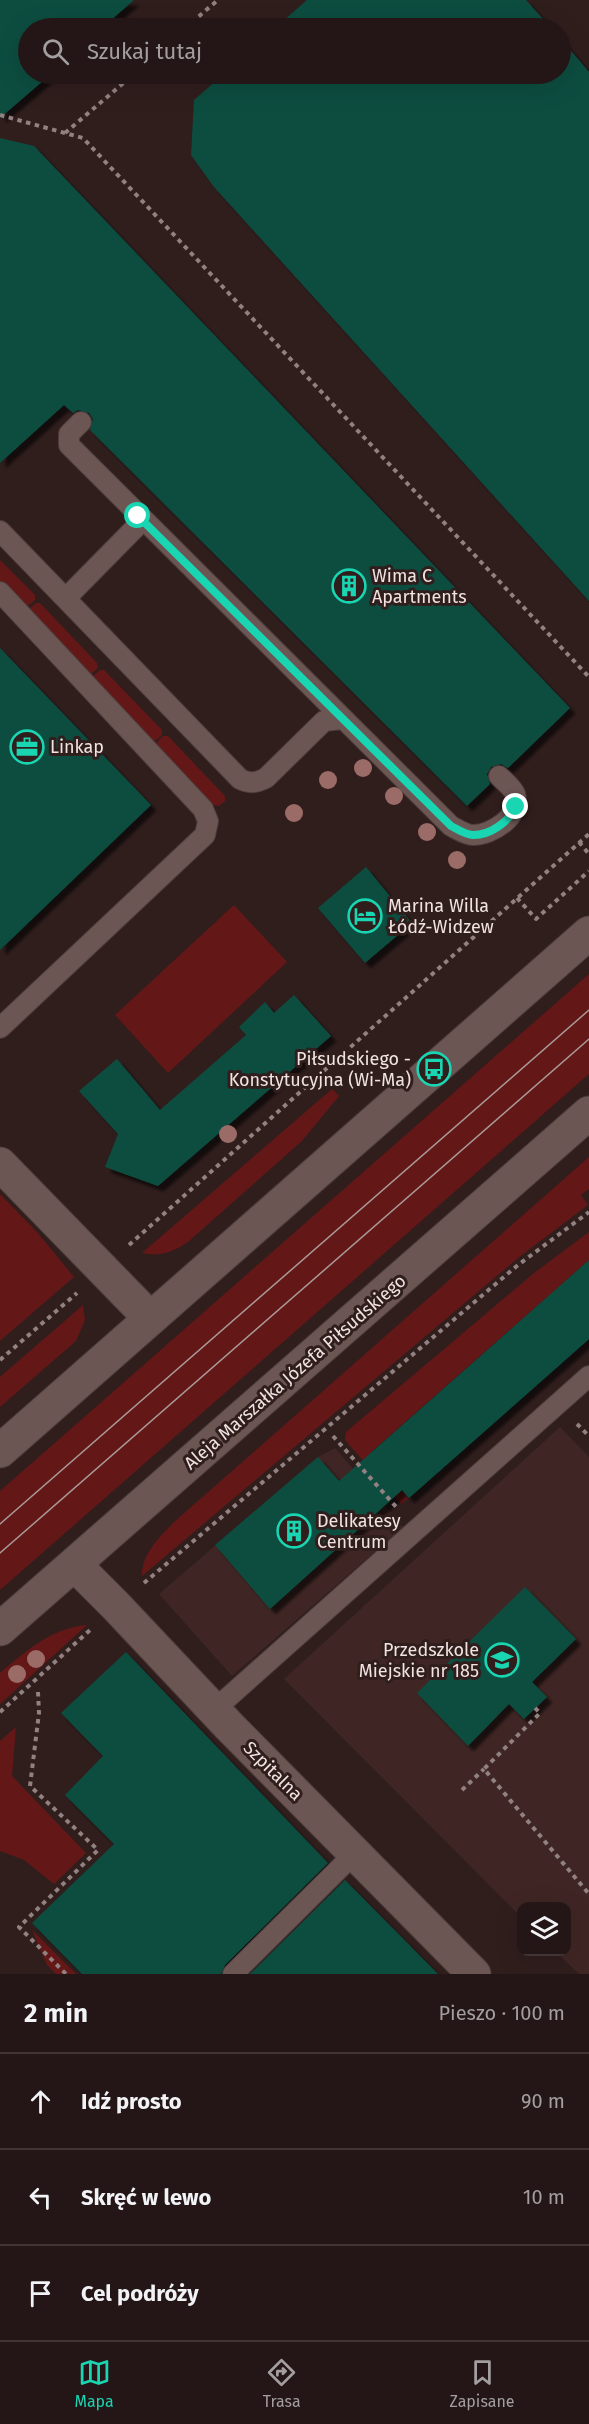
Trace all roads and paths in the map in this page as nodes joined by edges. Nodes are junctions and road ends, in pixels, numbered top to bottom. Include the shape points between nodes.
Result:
1 (218, 0) edge
2 (197, 18) edge
3 (122, 84) edge
4 (0, 115) edge
5 (65, 133) junction
6 (81, 422) dead end
7 (140, 522) junction
8 (0, 531) edge
9 (0, 592) edge
10 (67, 597) junction
11 (589, 677) edge
12 (331, 715) junction
13 (499, 776) dead end
14 (589, 834) edge
15 (579, 842) junction
16 (589, 854) edge
17 (589, 872) edge
18 (517, 898) junction
19 (589, 933) edge
20 (0, 1028) edge
21 (589, 1113) edge
22 (0, 1164) edge
23 (589, 1212) edge
24 (126, 1248) dead end
25 (83, 1287) dead end
26 (150, 1318) junction
27 (0, 1360) edge
28 (589, 1376) edge
29 (333, 1436) dead end
30 (0, 1450) edge
31 (405, 1513) dead end
32 (75, 1565) junction
33 (140, 1587) dead end
34 (98, 1623) dead end
35 (0, 1629) edge
36 (38, 1692) dead end
37 (535, 1708) dead end
38 (214, 1710) junction
39 (0, 1712) edge
40 (484, 1769) junction
41 (462, 1790) dead end
42 (355, 1853) junction
43 (589, 1894) edge
44 (66, 1974) edge
45 (233, 1974) edge
46 (474, 1974) edge

1 - 2 path
3 - 5 path
4 - 5 path
5 - 11 path via 83,138
6 - 7 lane via 69,434 69,445
7 - 10 lane
7 - 12 lane
8 - 10 lane
9 - 20 lane via 203,809 208,820 205,834
10 - 12 lane via 240,779 258,783 266,778
12 - 13 lane via 451,826 472,836 493,830 510,818 516,807 515,793
14 - 15 path
15 - 16 path
15 - 18 path
17 - 18 path via 536,919
18 - 24 path
19 - 26 main road
21 - 32 main road, Aleja Marszałka Józefa Piłsudskiego
22 - 26 main road
23 - 33 path via 518,1264
25 - 27 path
26 - 30 main road
28 - 38 lane
29 - 31 path via 396,1509
32 - 35 main road, Aleja Marszałka Józefa Piłsudskiego
32 - 38 main road, Szpitalna
34 - 39 path
36 - 44 path via 30,1786 98,1850 19,1927
37 - 40 path via 540,1713
38 - 42 main road, Szpitalna
40 - 41 path
40 - 43 path
42 - 45 lane
42 - 46 main road, Szpitalna

